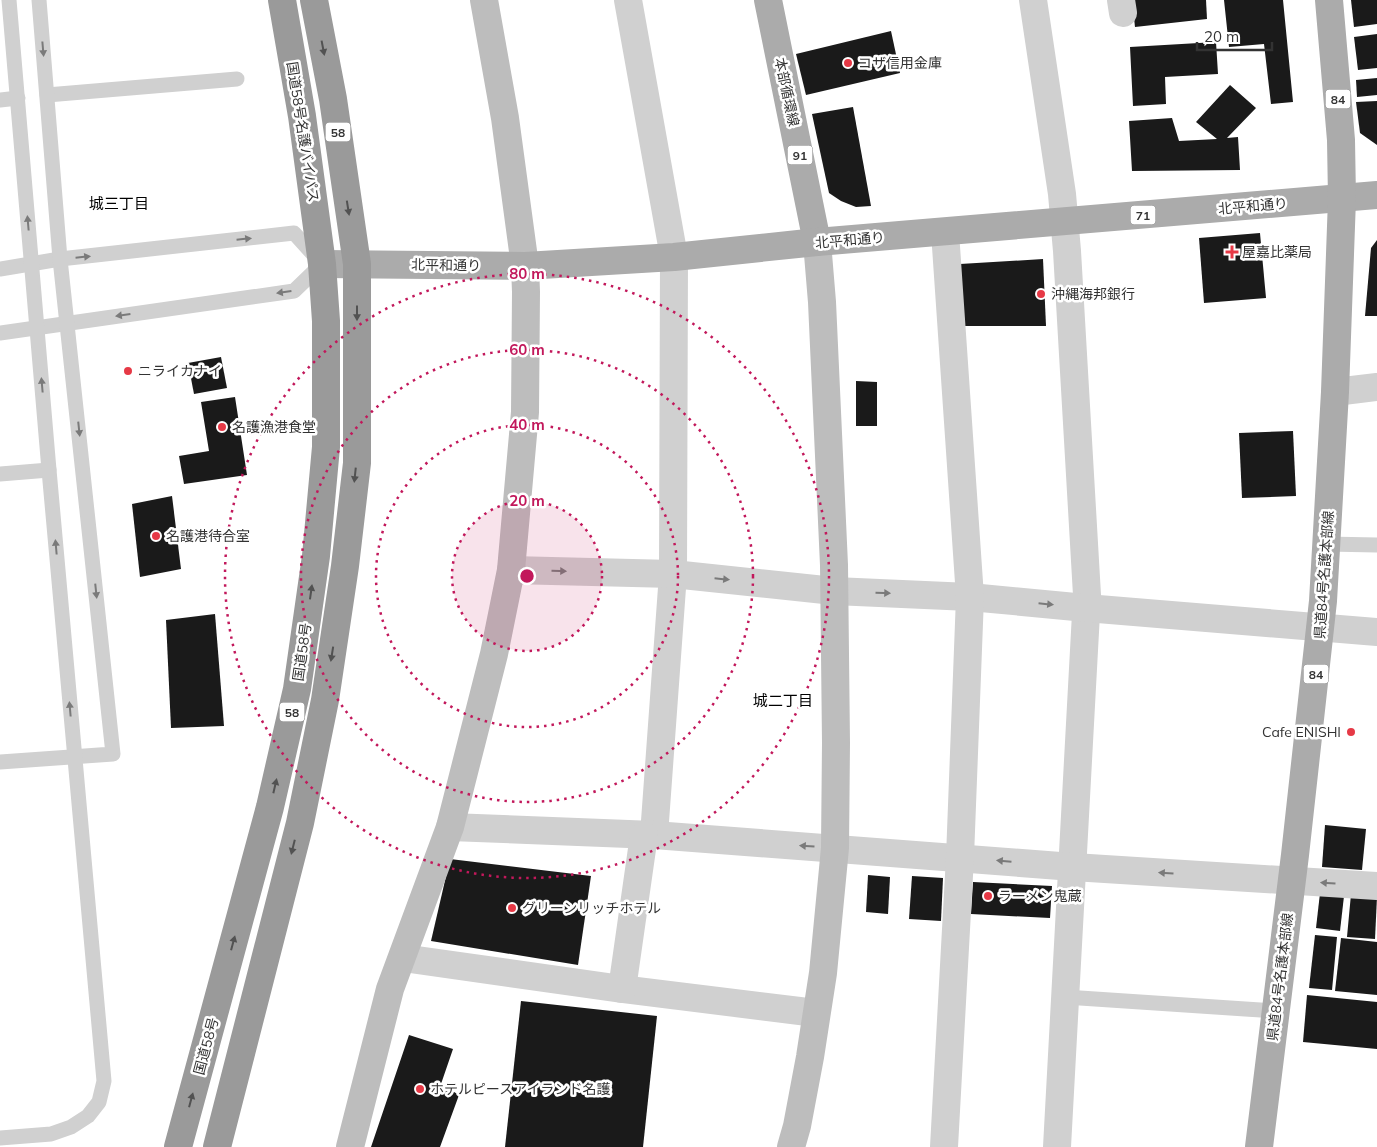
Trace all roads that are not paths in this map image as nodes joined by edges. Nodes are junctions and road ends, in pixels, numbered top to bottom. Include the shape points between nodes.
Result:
1 (9, 0) edge
2 (39, 0) edge
3 (282, 0) edge
4 (314, 0) edge
5 (484, 0) edge
6 (628, 0) edge
7 (768, 0) edge
8 (1033, 0) edge
9 (1329, 0) edge
10 (237, 79) dead end
11 (47, 95) junction
12 (18, 98) junction
13 (0, 100) edge
14 (1377, 195) edge
15 (1342, 199) junction
16 (1064, 222) junction
17 (945, 232) junction
18 (817, 242) junction
19 (674, 257) junction
20 (60, 259) junction
21 (32, 264) junction
22 (322, 264) junction
23 (357, 264) junction
24 (525, 266) junction
25 (0, 269) edge
26 (67, 322) junction
27 (37, 327) junction
28 (0, 332) edge
29 (1377, 387) edge
30 (1335, 392) junction
31 (49, 470) junction
32 (0, 474) edge
33 (1326, 544) junction
34 (1377, 545) edge
35 (511, 570) junction
36 (673, 574) junction
37 (834, 591) junction
38 (970, 597) junction
39 (1086, 608) junction
40 (1321, 627) junction
41 (1377, 632) edge
42 (75, 757) junction
43 (0, 762) edge
44 (450, 827) junction
45 (649, 835) junction
46 (835, 848) junction
47 (960, 857) junction
48 (1073, 867) junction
49 (1292, 880) junction
50 (1377, 886) edge
51 (403, 958) junction
52 (622, 988) junction
53 (1065, 998) junction
54 (1275, 1011) junction
55 (816, 1013) junction
56 (0, 1138) edge
57 (178, 1147) edge
58 (217, 1147) edge
59 (350, 1147) edge
60 (791, 1147) edge
61 (944, 1147) edge
62 (1057, 1147) edge
63 (1259, 1147) edge

1 - 12 lane
2 -> 11 lane
3 - 22 highway, 国道58号名護バイパス / 58
4 -> 23 highway, 58 via 333,99
5 - 24 street via 505,118
6 - 19 street
7 - 18 main road, 本部循環線 / 91
8 - 16 street
9 - 15 main road, 県道84号名護本部線 / 84 via 1341,140
10 - 11 lane
11 - 20 lane
12 - 13 lane
21 -> 12 lane
14 - 15 main road, 北平和通り / 71
15 - 16 main road, 北平和通り / 71
15 - 30 main road, 県道84号名護本部線 / 84
16 - 17 main road, 北平和通り / 71
16 - 39 street
17 - 18 main road, 北平和通り / 71
17 - 38 street
18 - 19 main road, 北平和通り / 71
18 - 37 street
19 - 24 main road, 北平和通り / 71
19 - 36 street
20 - 21 lane
20 -> 22 lane via 294,233
20 - 26 lane
21 - 25 lane
21 - 27 lane
22 - 23 main road, 北平和通り / 71
22 -> 26 lane via 294,291
57 -> 22 highway, 国道58号 / 58 via 270,807 297,689 316,556 326,447 326,321
23 - 24 main road, 北平和通り / 71
23 -> 58 highway, 58 via 357,463 325,700 300,823
24 - 35 street via 525,412
26 - 27 lane
26 -> 42 lane via 113,754
27 - 28 lane
31 -> 27 lane
29 - 30 street
30 - 33 main road, 県道84号名護本部線 / 84
31 - 32 lane
42 -> 31 lane
33 - 34 lane
33 - 40 main road, 県道84号名護本部線 / 84
35 -> 36 street
35 - 44 street via 494,654
36 -> 37 street
36 - 45 street
37 -> 38 street
37 - 46 street
38 -> 39 street
38 - 47 street
39 - 40 street
39 - 48 street
40 - 41 street
40 - 49 main road, 県道84号名護本部線 / 84
42 - 43 lane
42 - 56 lane via 104,1082 99,1102 88,1116 71,1126 51,1134
44 - 45 street
44 - 51 street
46 -> 45 street
45 - 52 street
46 - 47 street
46 - 55 street
48 -> 47 street
47 - 61 street
49 -> 48 street
48 - 53 street
50 -> 49 street
49 - 54 main road, 県道84号名護本部線 / 84
51 - 52 street
51 - 59 street via 390,989
52 - 55 street
53 - 54 lane
53 - 62 street
54 - 63 main road, 県道84号名護本部線 / 84
55 - 60 street

